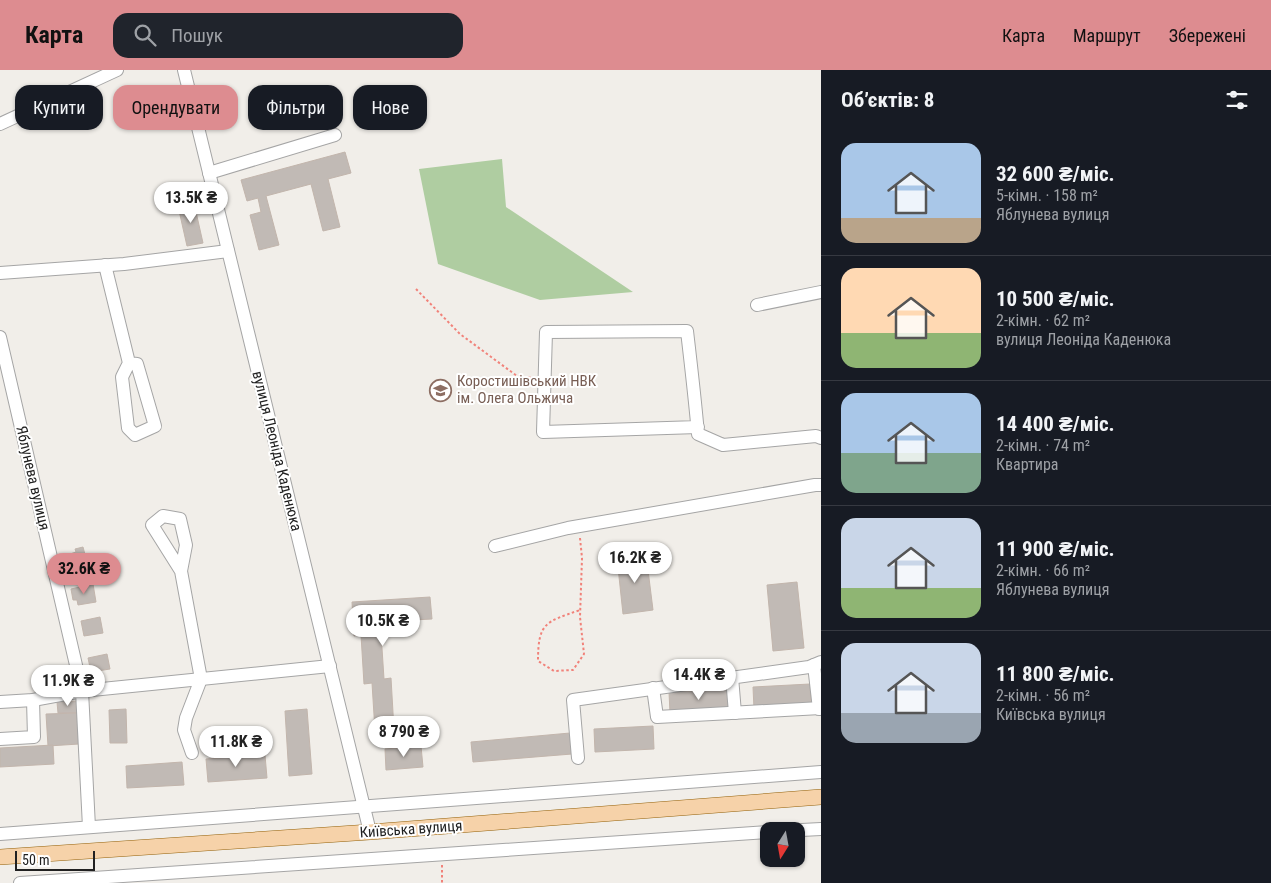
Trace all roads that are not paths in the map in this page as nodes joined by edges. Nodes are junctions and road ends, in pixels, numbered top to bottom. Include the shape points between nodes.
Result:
1 (117, 70) edge
2 (184, 70) edge
3 (0, 124) edge
4 (335, 135) dead end
5 (209, 173) junction
6 (228, 251) junction
7 (105, 265) junction
8 (0, 273) edge
9 (821, 292) edge
10 (757, 305) dead end
11 (0, 337) edge
12 (129, 364) junction
13 (698, 427) junction
14 (821, 438) edge
15 (821, 485) edge
16 (496, 546) dead end
17 (181, 572) dead end
18 (818, 664) edge
19 (330, 666) junction
20 (732, 677) junction
21 (201, 679) junction
22 (653, 688) junction
23 (82, 691) junction
24 (32, 700) junction
25 (0, 702) edge
26 (820, 709) edge
27 (735, 713) junction
28 (0, 739) edge
29 (192, 753) dead end
30 (578, 758) dead end
31 (821, 772) edge
32 (821, 797) edge
33 (364, 806) junction
34 (89, 827) junction
35 (821, 829) edge
36 (805, 830) edge
37 (370, 832) junction
38 (760, 833) edge
39 (0, 834) edge
40 (0, 857) edge
41 (20, 883) edge

1 - 3 street
2 - 5 street, вулиця Леоніда Каденюка
4 - 5 street
5 - 6 street, вулиця Леоніда Каденюка
6 - 7 street
6 - 19 street, вулиця Леоніда Каденюка
7 - 8 street
7 - 12 street
9 - 10 street
11 - 23 street, Яблунева вулиця
12 - 12 street via 122,376 128,428 135,435 155,426 137,364
13 - 13 street via 687,330 546,332 543,432
13 - 14 street via 698,434 723,445
15 - 16 street via 579,526
17 - 21 street
18 - 20 street
18 - 26 street
19 - 21 street
19 - 33 street, вулиця Леоніда Каденюка
20 - 22 street
20 - 27 street
21 - 23 street
21 - 29 street via 184,730
22 - 27 street via 657,717
22 - 30 street via 573,700
23 - 24 street
23 - 34 street, Яблунева вулиця
24 - 25 street
24 - 28 street via 34,737
26 - 27 street
31 - 33 street
32 - 37 main road, Київська вулиця
33 - 34 street
33 - 37 street, вулиця Леоніда Каденюка
34 - 39 street
35 - 36 street
37 - 40 main road, Київська вулиця
38 - 41 street

